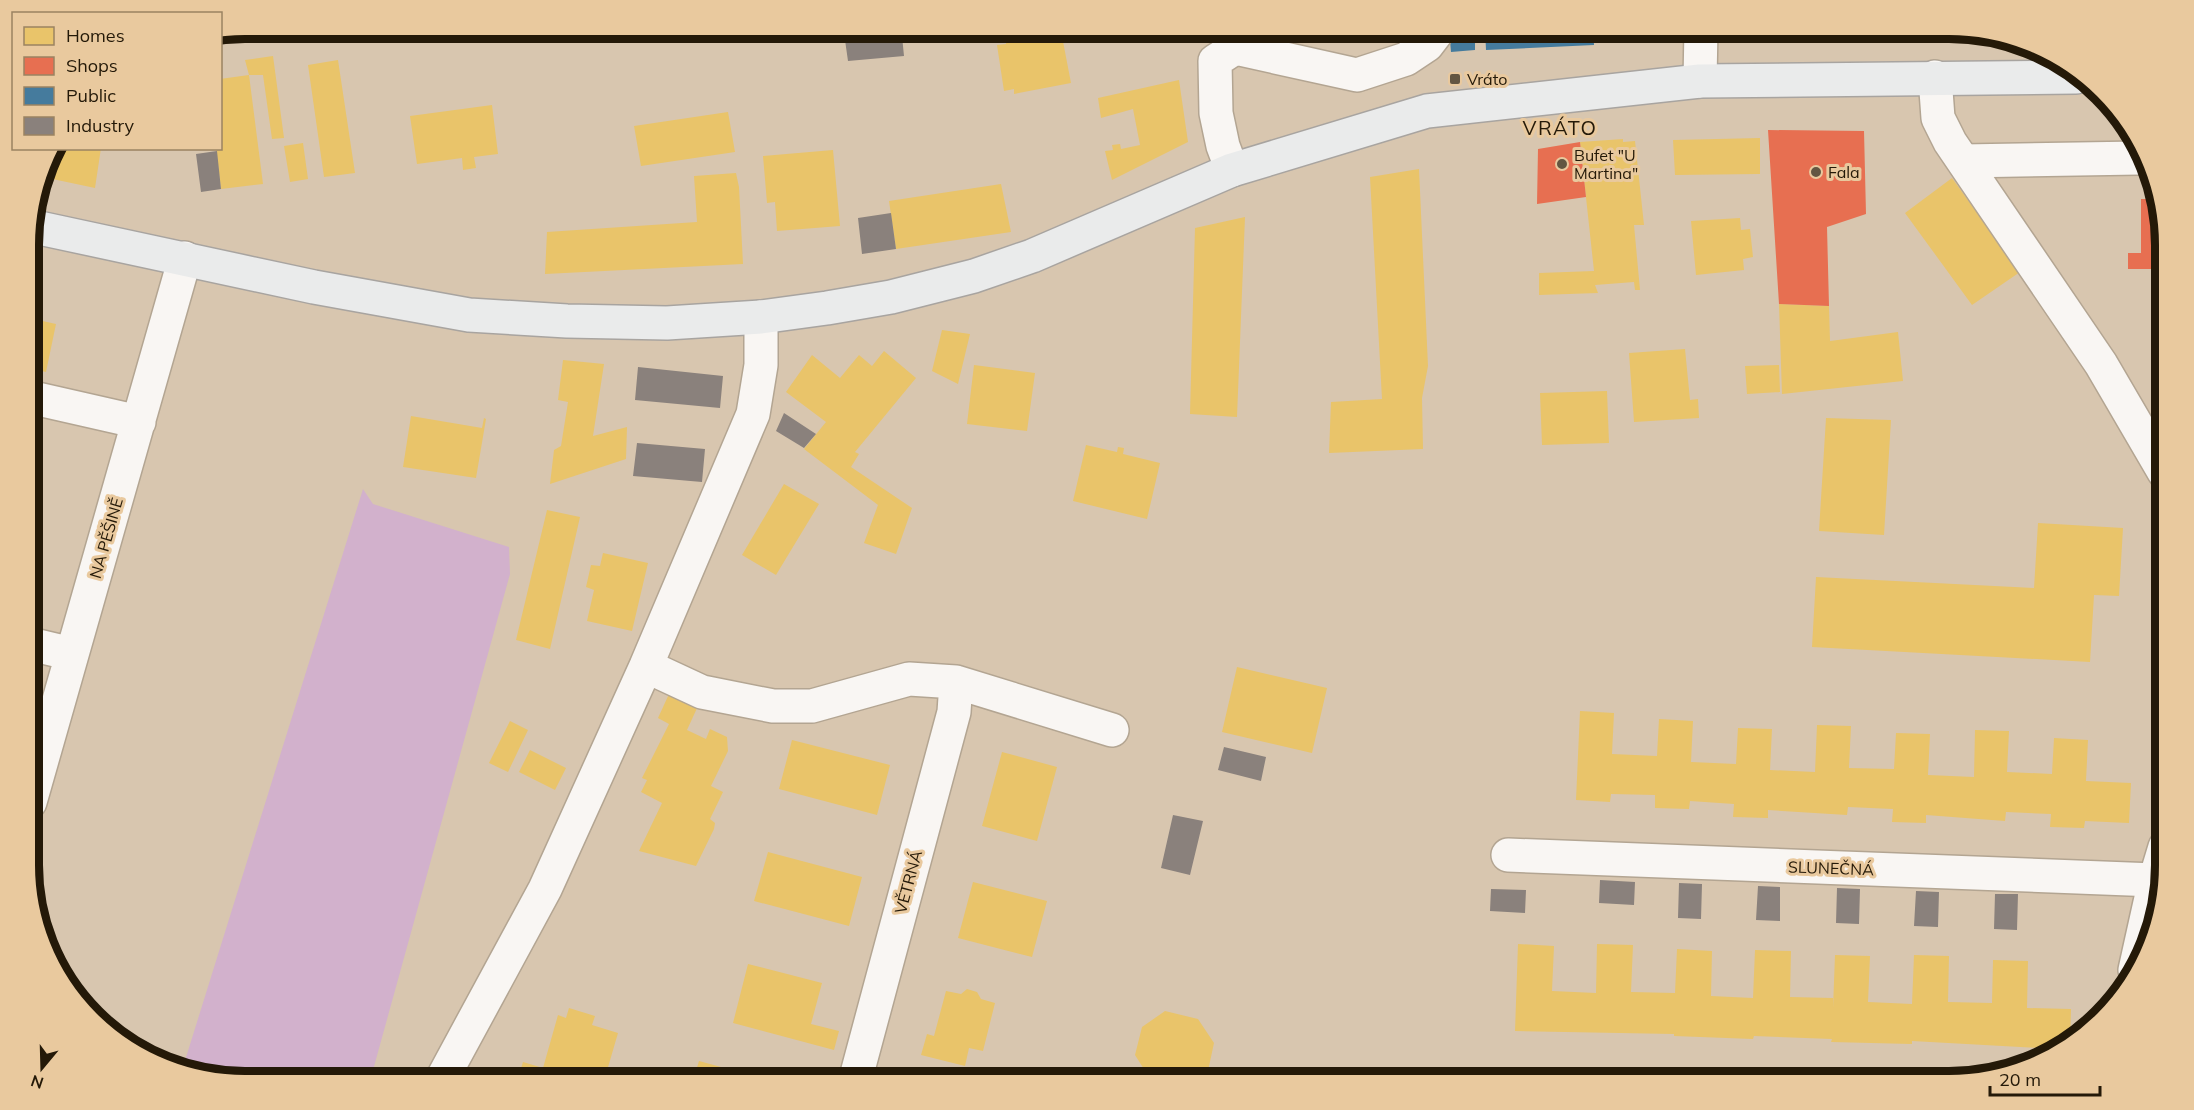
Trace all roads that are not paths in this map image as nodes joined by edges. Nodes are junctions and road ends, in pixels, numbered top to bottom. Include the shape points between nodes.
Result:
1 (1432, 39) edge
2 (1701, 39) edge
3 (2066, 76) edge
4 (1935, 77) junction
5 (1700, 81) junction
6 (2135, 158) edge
7 (1963, 161) junction
8 (1232, 170) junction
9 (40, 228) edge
10 (185, 258) junction
11 (762, 317) junction
12 (39, 399) edge
13 (139, 422) junction
14 (2155, 455) edge
15 (39, 646) edge
16 (72, 654) junction
17 (646, 666) junction
18 (957, 682) junction
19 (1112, 730) dead end
20 (39, 770) edge
21 (1508, 855) dead end
22 (2154, 880) edge
23 (2153, 888) edge
24 (2143, 933) edge
25 (447, 1071) edge
26 (858, 1071) edge

1 - 8 street via 1406,59 1357,75 1235,48 1215,61 1216,113
2 - 5 street
3 - 4 main road
4 - 5 main road
4 - 7 street via 1938,118
5 - 8 main road via 1427,111
6 - 7 street
7 - 14 street via 2101,364
8 - 11 main road via 1054,247 974,276 891,297
9 - 10 main road
10 - 11 main road via 314,288 469,315 667,323
10 - 13 street, NA PĚŠINĚ
11 - 17 street via 761,365 753,414
12 - 13 street
13 - 16 street, NA PĚŠINĚ
15 - 16 street
16 - 20 street, NA PĚŠINĚ
17 - 18 street via 702,692 773,706 812,706 909,679
17 - 25 street via 545,889
18 - 19 street
18 - 26 street, VĚTRNÁ via 954,712
21 - 22 street, SLUNEČNÁ
23 - 24 street

